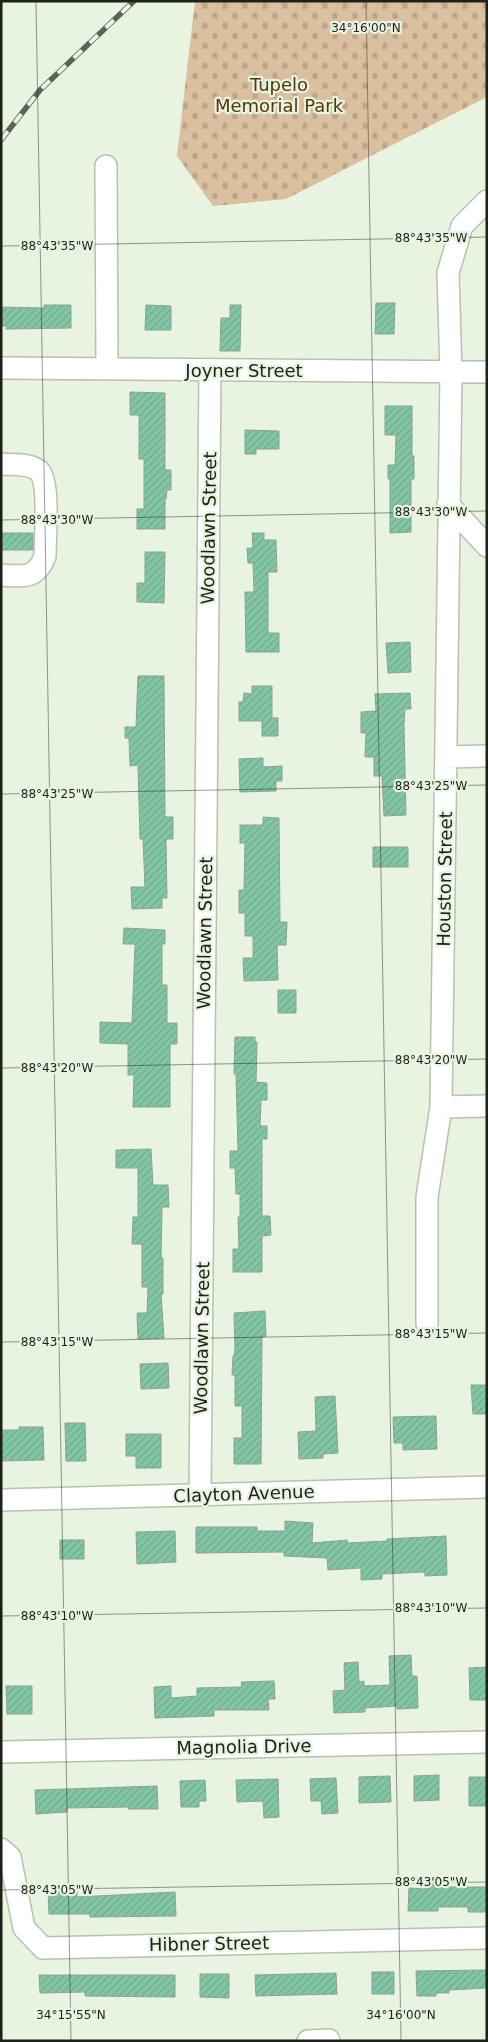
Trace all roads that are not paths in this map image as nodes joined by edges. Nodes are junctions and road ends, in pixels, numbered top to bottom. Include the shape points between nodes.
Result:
1 (106, 166) dead end
2 (487, 201) edge
3 (1, 368) edge
4 (107, 369) junction
5 (210, 371) junction
6 (451, 372) junction
7 (487, 372) edge
8 (1, 464) edge
9 (448, 504) junction
10 (487, 546) edge
11 (1, 575) edge
12 (487, 756) edge
13 (446, 757) junction
14 (487, 1106) edge
15 (441, 1107) junction
16 (427, 1324) dead end
17 (487, 1487) edge
18 (200, 1495) junction
19 (1, 1500) edge
20 (487, 1742) edge
21 (1, 1752) edge
22 (1, 1849) edge
23 (487, 1938) edge
24 (329, 2040) edge
25 (308, 2041) edge

1 - 4 street
2 - 6 street, Houston Street via 462,226 448,272
3 - 4 street, Joyner Street
4 - 5 street, Joyner Street
5 - 6 street, Joyner Street
5 - 18 street, Woodlawn Street
6 - 7 street, Joyner Street
6 - 9 street, Houston Street
8 - 11 street via 30,466 40,472 46,486 45,556 41,567 30,576
9 - 10 street
9 - 13 street, Houston Street
12 - 13 street
13 - 15 street, Houston Street
14 - 15 street
15 - 16 street, Houston Street via 427,1197
17 - 18 street, Clayton Avenue
18 - 19 street, Clayton Avenue
20 - 21 street, Magnolia Drive
22 - 23 street, Hibner Street via 10,1857 24,1928 42,1948
24 - 25 street

